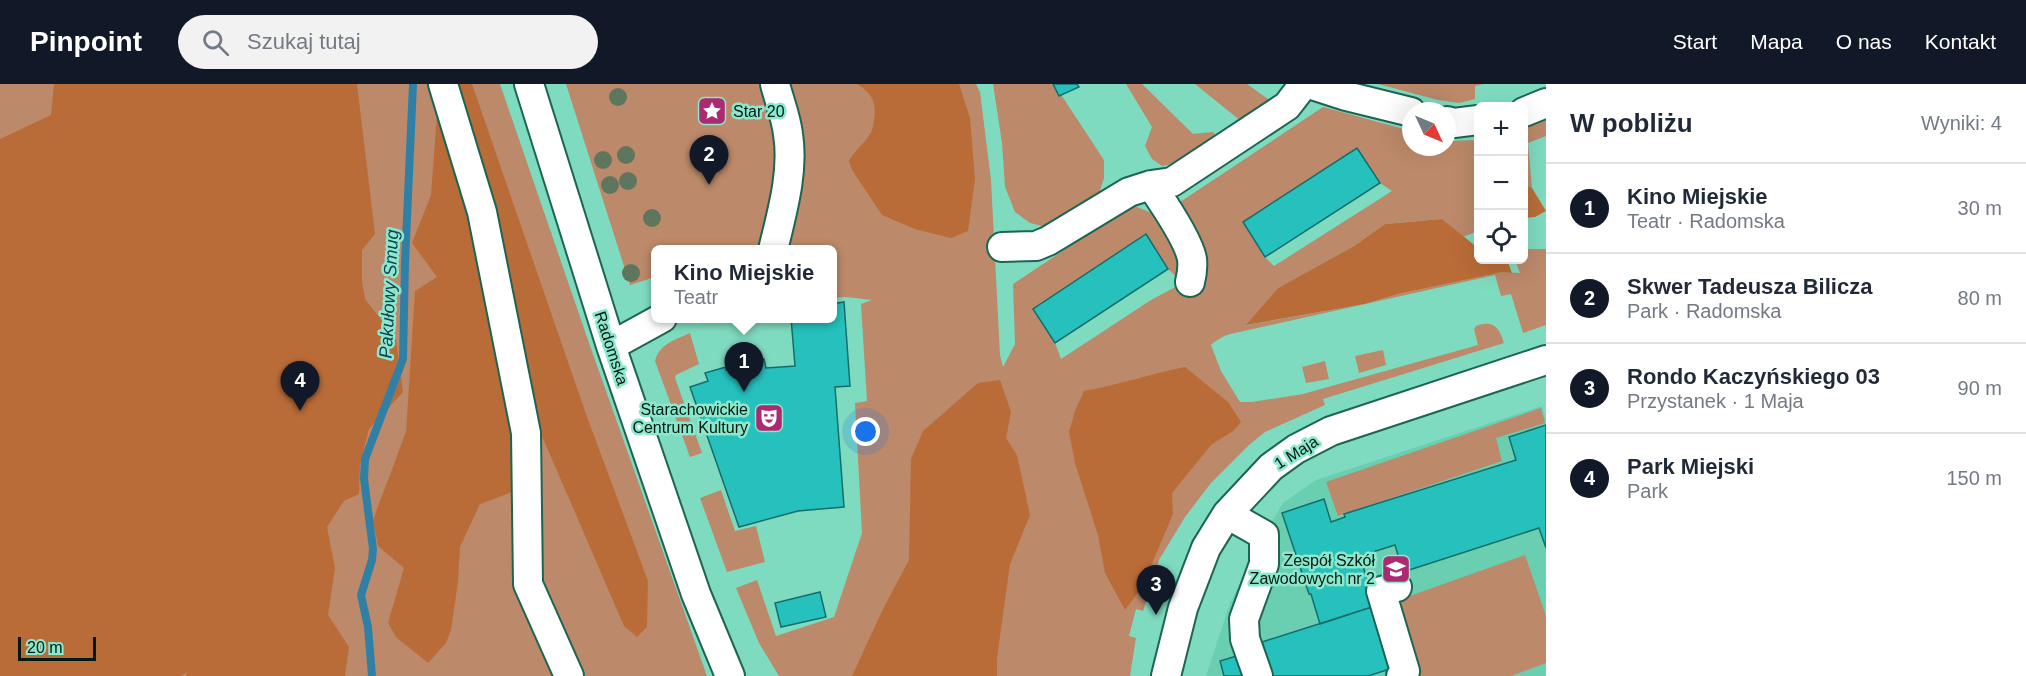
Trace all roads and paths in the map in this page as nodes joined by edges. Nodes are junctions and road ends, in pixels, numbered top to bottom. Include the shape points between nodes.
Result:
1 (443, 84) edge
2 (528, 84) edge
3 (775, 84) edge
4 (1305, 84) edge
5 (1309, 84) edge
6 (1546, 103) edge
7 (1402, 110) edge
8 (1528, 110) edge
9 (1474, 121) edge
10 (1456, 123) edge
11 (1151, 185) junction
12 (774, 245) edge
13 (1002, 247) dead end
14 (1190, 282) dead end
15 (653, 323) edge
16 (611, 346) junction
17 (1546, 360) edge
18 (1227, 514) junction
19 (1397, 586) dead end
20 (569, 676) edge
21 (730, 676) edge
22 (1166, 676) edge
23 (1258, 676) edge
24 (1401, 676) edge

1 - 20 street via 482,212 526,433 528,584
2 - 16 street, Radomska
3 - 12 street via 788,134 789,164
4 - 11 street via 1287,106 1240,138 1172,182
5 - 7 street
6 - 8 street
9 - 10 street
11 - 13 street via 1129,192 1036,246
11 - 14 street via 1192,255
15 - 16 street
16 - 21 street, Radomska via 696,594
17 - 18 street, 1 Maja via 1331,431 1271,467
18 - 22 street, 1 Maja via 1206,548 1183,608
18 - 23 street via 1264,535 1264,564 1244,620 1245,639
19 - 24 street via 1381,591 1405,671

